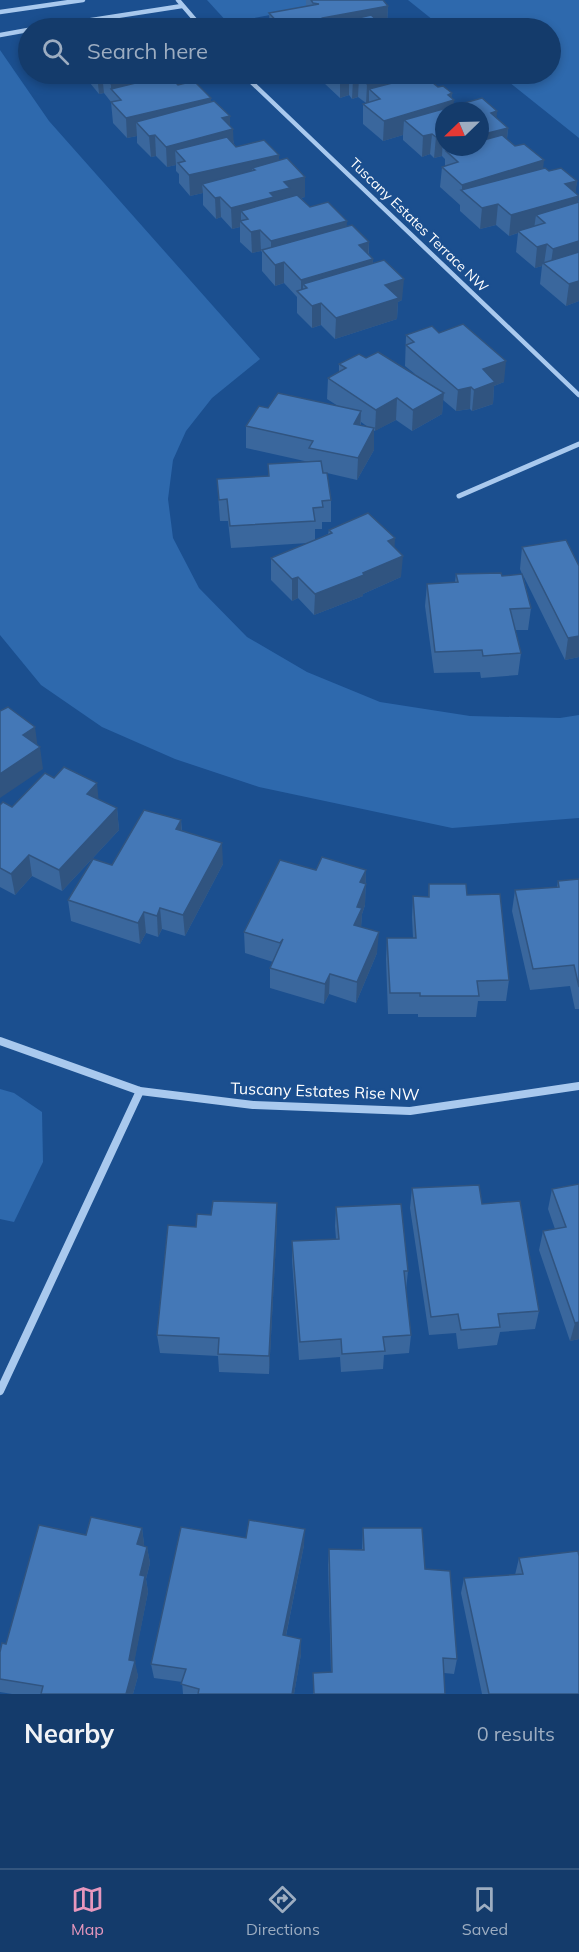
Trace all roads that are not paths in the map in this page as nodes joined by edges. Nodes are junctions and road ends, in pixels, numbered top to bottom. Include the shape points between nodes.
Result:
1 (84, 0) edge
2 (178, 0) edge
3 (182, 6) junction
4 (0, 12) edge
5 (105, 18) edge
6 (193, 18) edge
7 (18, 32) edge
8 (0, 35) edge
9 (253, 84) edge
10 (579, 395) edge
11 (579, 444) edge
12 (459, 496) dead end
13 (0, 1041) edge
14 (579, 1086) edge
15 (140, 1091) junction
16 (0, 1390) edge

1 - 4 street
2 - 3 street
3 - 5 street
3 - 6 street
7 - 8 street
9 - 10 street, Tuscany Estates Terrace NW
11 - 12 street
13 - 15 street, Tuscany Estates Rise NW
14 - 15 street, Tuscany Estates Rise NW via 410,1111 253,1105
15 - 16 street

